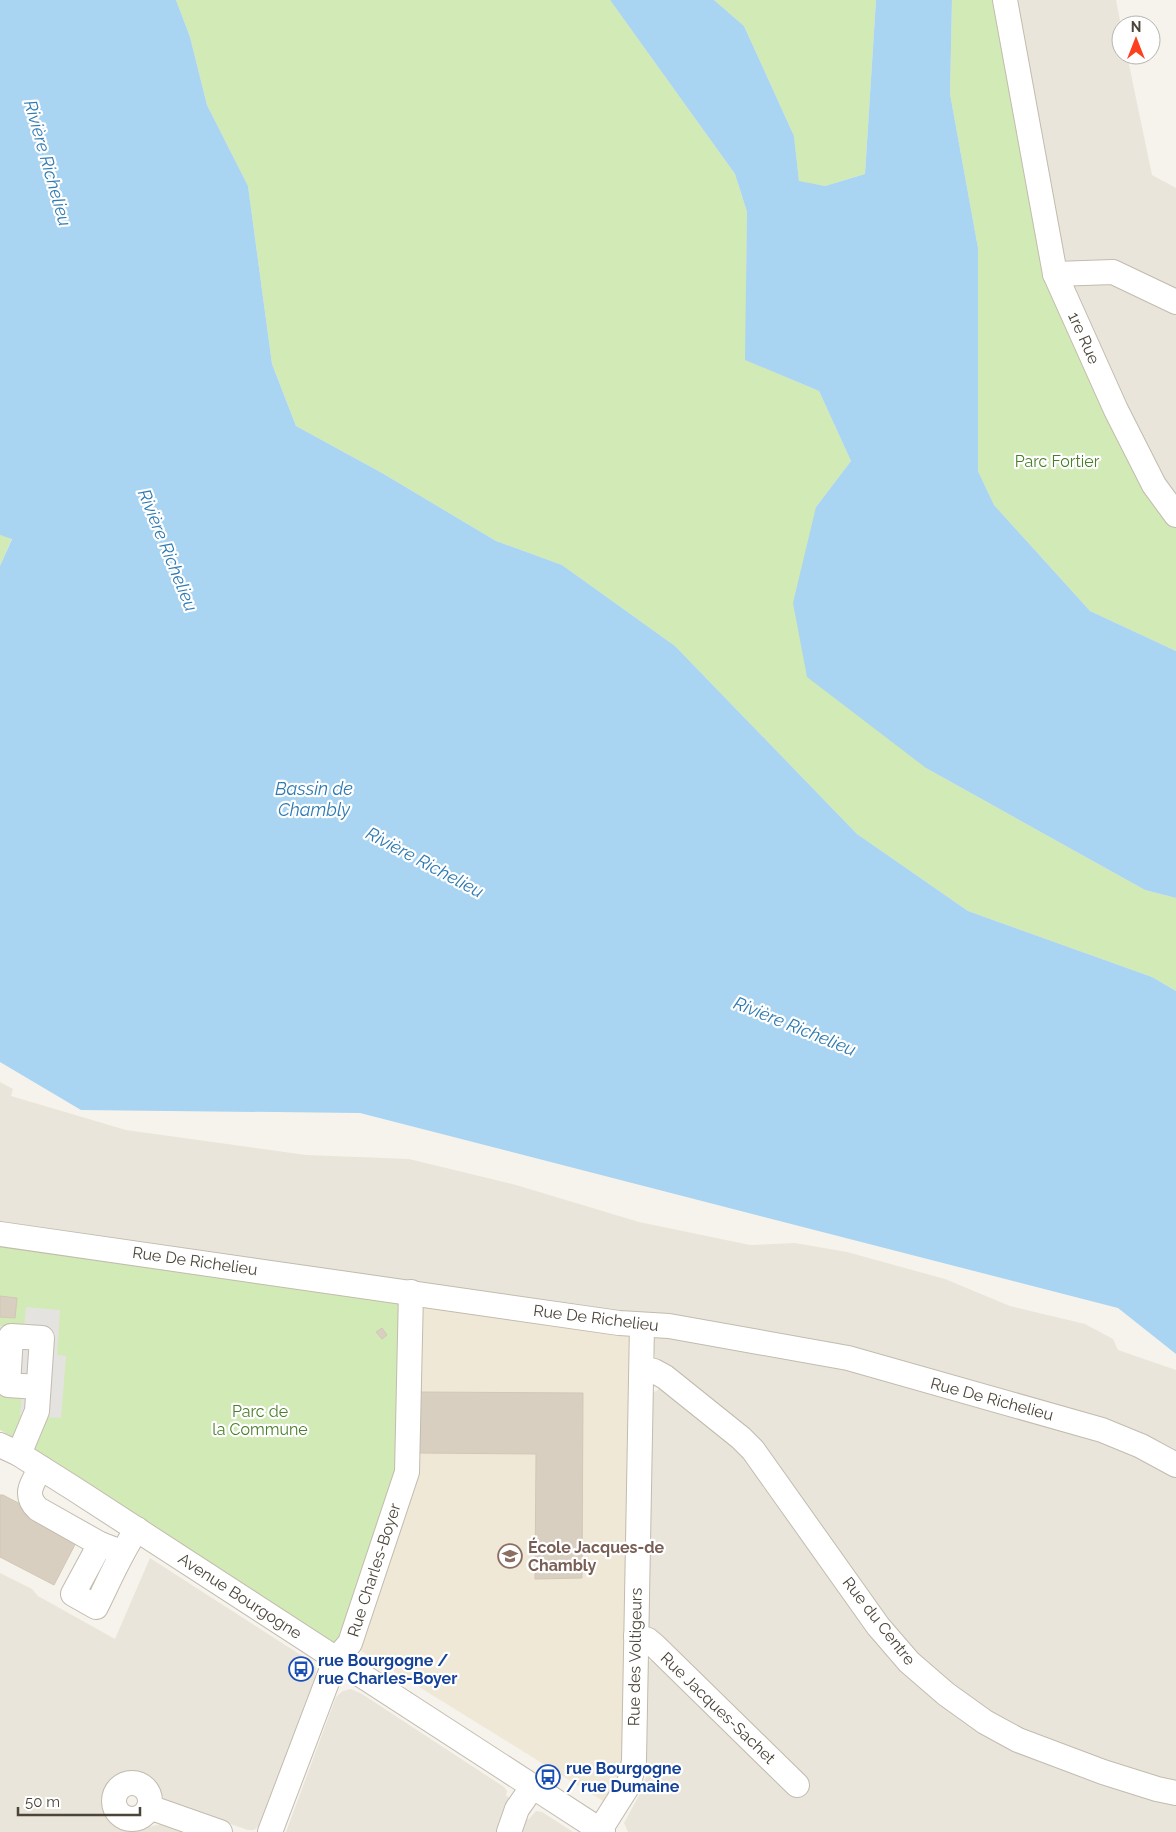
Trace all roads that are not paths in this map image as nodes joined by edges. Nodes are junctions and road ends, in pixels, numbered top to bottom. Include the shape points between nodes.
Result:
1 (1004, 0) edge
2 (1055, 274) junction
3 (1176, 302) edge
4 (1176, 515) edge
5 (0, 1234) edge
6 (411, 1292) junction
7 (642, 1325) junction
8 (642, 1368) junction
9 (38, 1387) dead end
10 (9, 1450) edge
11 (1176, 1465) edge
12 (41, 1468) junction
13 (137, 1529) junction
14 (100, 1544) junction
15 (122, 1551) junction
16 (636, 1636) junction
17 (338, 1660) junction
18 (797, 1784) dead end
19 (534, 1786) junction
20 (1176, 1794) edge
21 (149, 1807) dead end
22 (602, 1831) edge
23 (220, 1832) edge
24 (270, 1832) edge
25 (509, 1832) edge

1 - 2 street, 1re Rue
2 - 3 street via 1112,272
2 - 4 street, 1re Rue via 1124,426 1154,485
5 - 6 street, Rue De Richelieu
6 - 7 street, Rue De Richelieu
6 - 17 street, Rue Charles-Boyer via 407,1472 350,1643
7 - 8 street, Rue des Voltigeurs
7 - 11 street, Rue De Richelieu via 670,1326 848,1358 1102,1430
8 - 16 street, Rue des Voltigeurs
8 - 20 street, Rue du Centre via 665,1377 749,1446 885,1634 918,1670 946,1694 985,1722 1018,1740 1103,1772
9 - 10 street via 37,1411
10 - 12 street, Avenue Bourgogne
12 - 13 street, Avenue Bourgogne
12 - 14 street via 31,1486 33,1504
13 - 15 street
13 - 17 street, Avenue Bourgogne
14 - 15 street
14 - 15 street via 72,1594 96,1607
16 - 18 street, Rue Jacques-Sachet via 655,1646
16 - 22 street, Rue des Voltigeurs via 632,1773 627,1789
17 - 19 street, Avenue Bourgogne
17 - 24 street, Rue Charles-Boyer
19 - 22 street, Avenue Bourgogne
19 - 25 street via 517,1808
21 - 23 street

